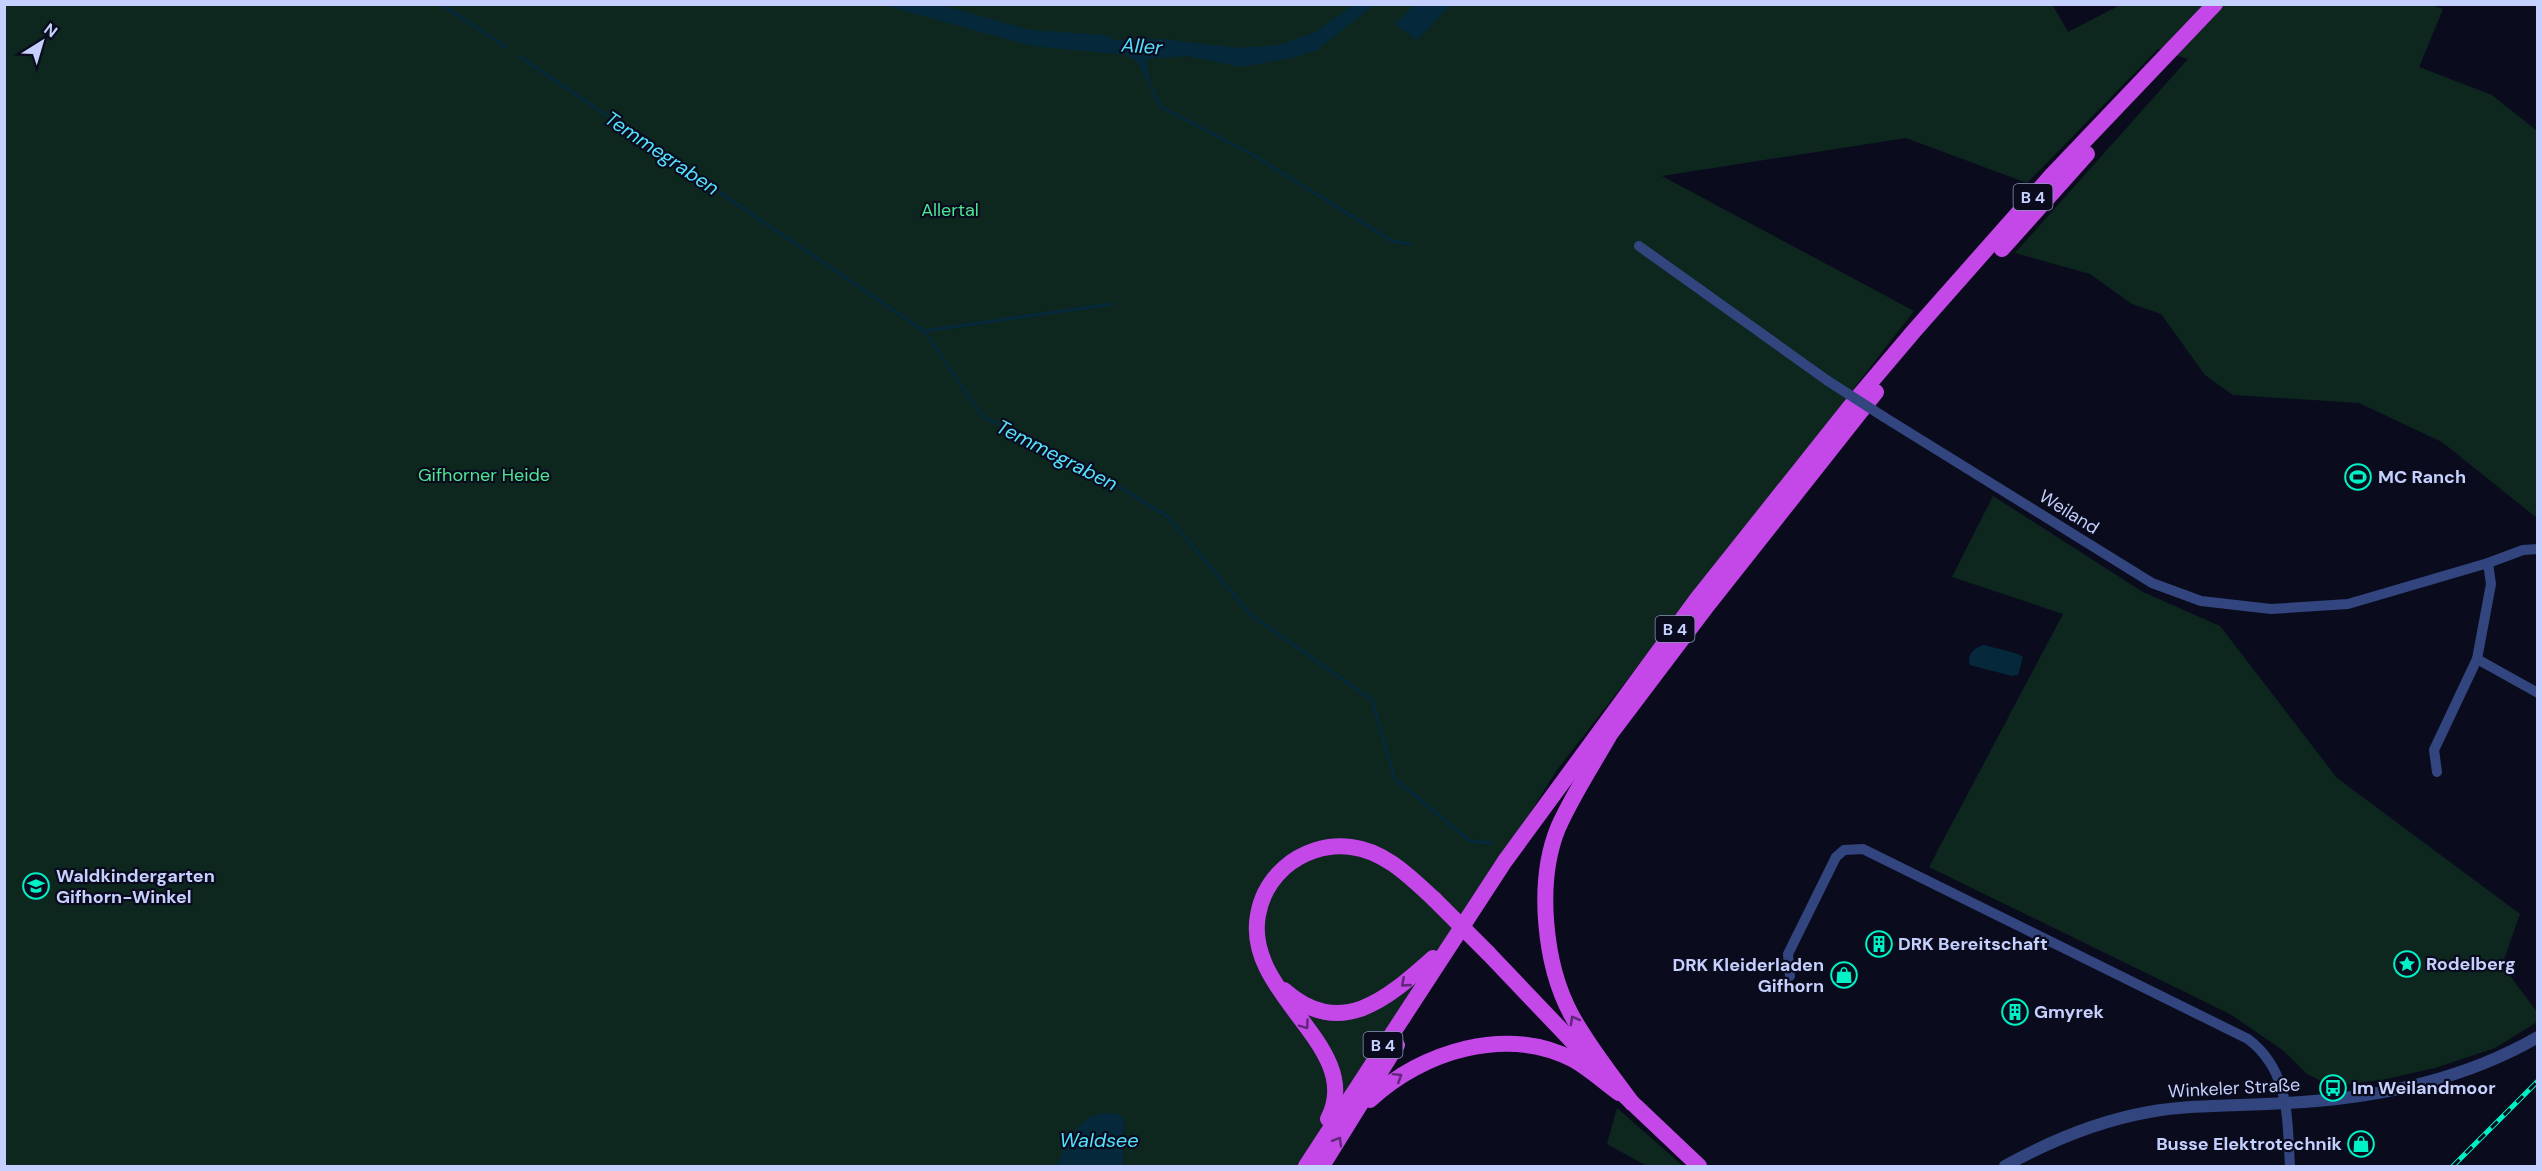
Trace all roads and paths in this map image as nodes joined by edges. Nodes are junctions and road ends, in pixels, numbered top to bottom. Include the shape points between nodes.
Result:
1 (2215, 4) edge
2 (2229, 4) edge
3 (1639, 246) dead end
4 (2538, 549) edge
5 (2488, 563) junction
6 (2477, 659) junction
7 (2538, 693) edge
8 (1609, 736) junction
9 (2437, 772) dead end
10 (1449, 945) junction
11 (1790, 976) dead end
12 (1270, 977) junction
13 (2538, 1037) edge
14 (1632, 1103) junction
15 (2285, 1103) junction
16 (1354, 1115) junction
17 (1318, 1145) junction
18 (1306, 1167) edge
19 (1322, 1167) edge
20 (1699, 1167) edge
21 (2005, 1167) edge
22 (2290, 1167) edge

1 - 10 highway, B 4 via 2044,184 1853,403 1697,599 1505,861
2 - 8 highway, B 4 via 1922,337 1707,606
3 - 5 street, Weiland, bridge via 1828,381 2152,583 2201,601 2271,609 2348,604
4 - 5 street, Weiland via 2523,550
5 - 6 street via 2491,584
6 - 7 street
6 - 9 street via 2434,750
14 -> 8 highway via 1570,1013 1550,953 1547,925 1549,862 1558,830
8 - 16 highway, B 4 via 1464,941
10 -> 12 highway via 1385,999 1350,1012 1327,1012 1307,1005
10 - 17 highway, B 4
11 - 15 street via 1788,954 1836,857 1844,850 1863,849 2248,1039 2276,1069
12 - 14 highway, bridge via 1257,938 1259,907 1280,872 1306,853 1338,846 1371,852 1401,870 1434,899
12 -> 17 highway via 1320,1046 1333,1072 1336,1098
13 - 15 street, Winkeler Straße via 2468,1070 2408,1088 2359,1098
16 -> 14 highway via 1386,1085 1416,1065 1481,1045 1505,1044 1575,1060
14 - 20 highway
15 - 21 street, Winkeler Straße via 2183,1107 2120,1118 2064,1136
15 - 22 street
19 -> 16 highway, B 4
17 - 18 highway, B 4

